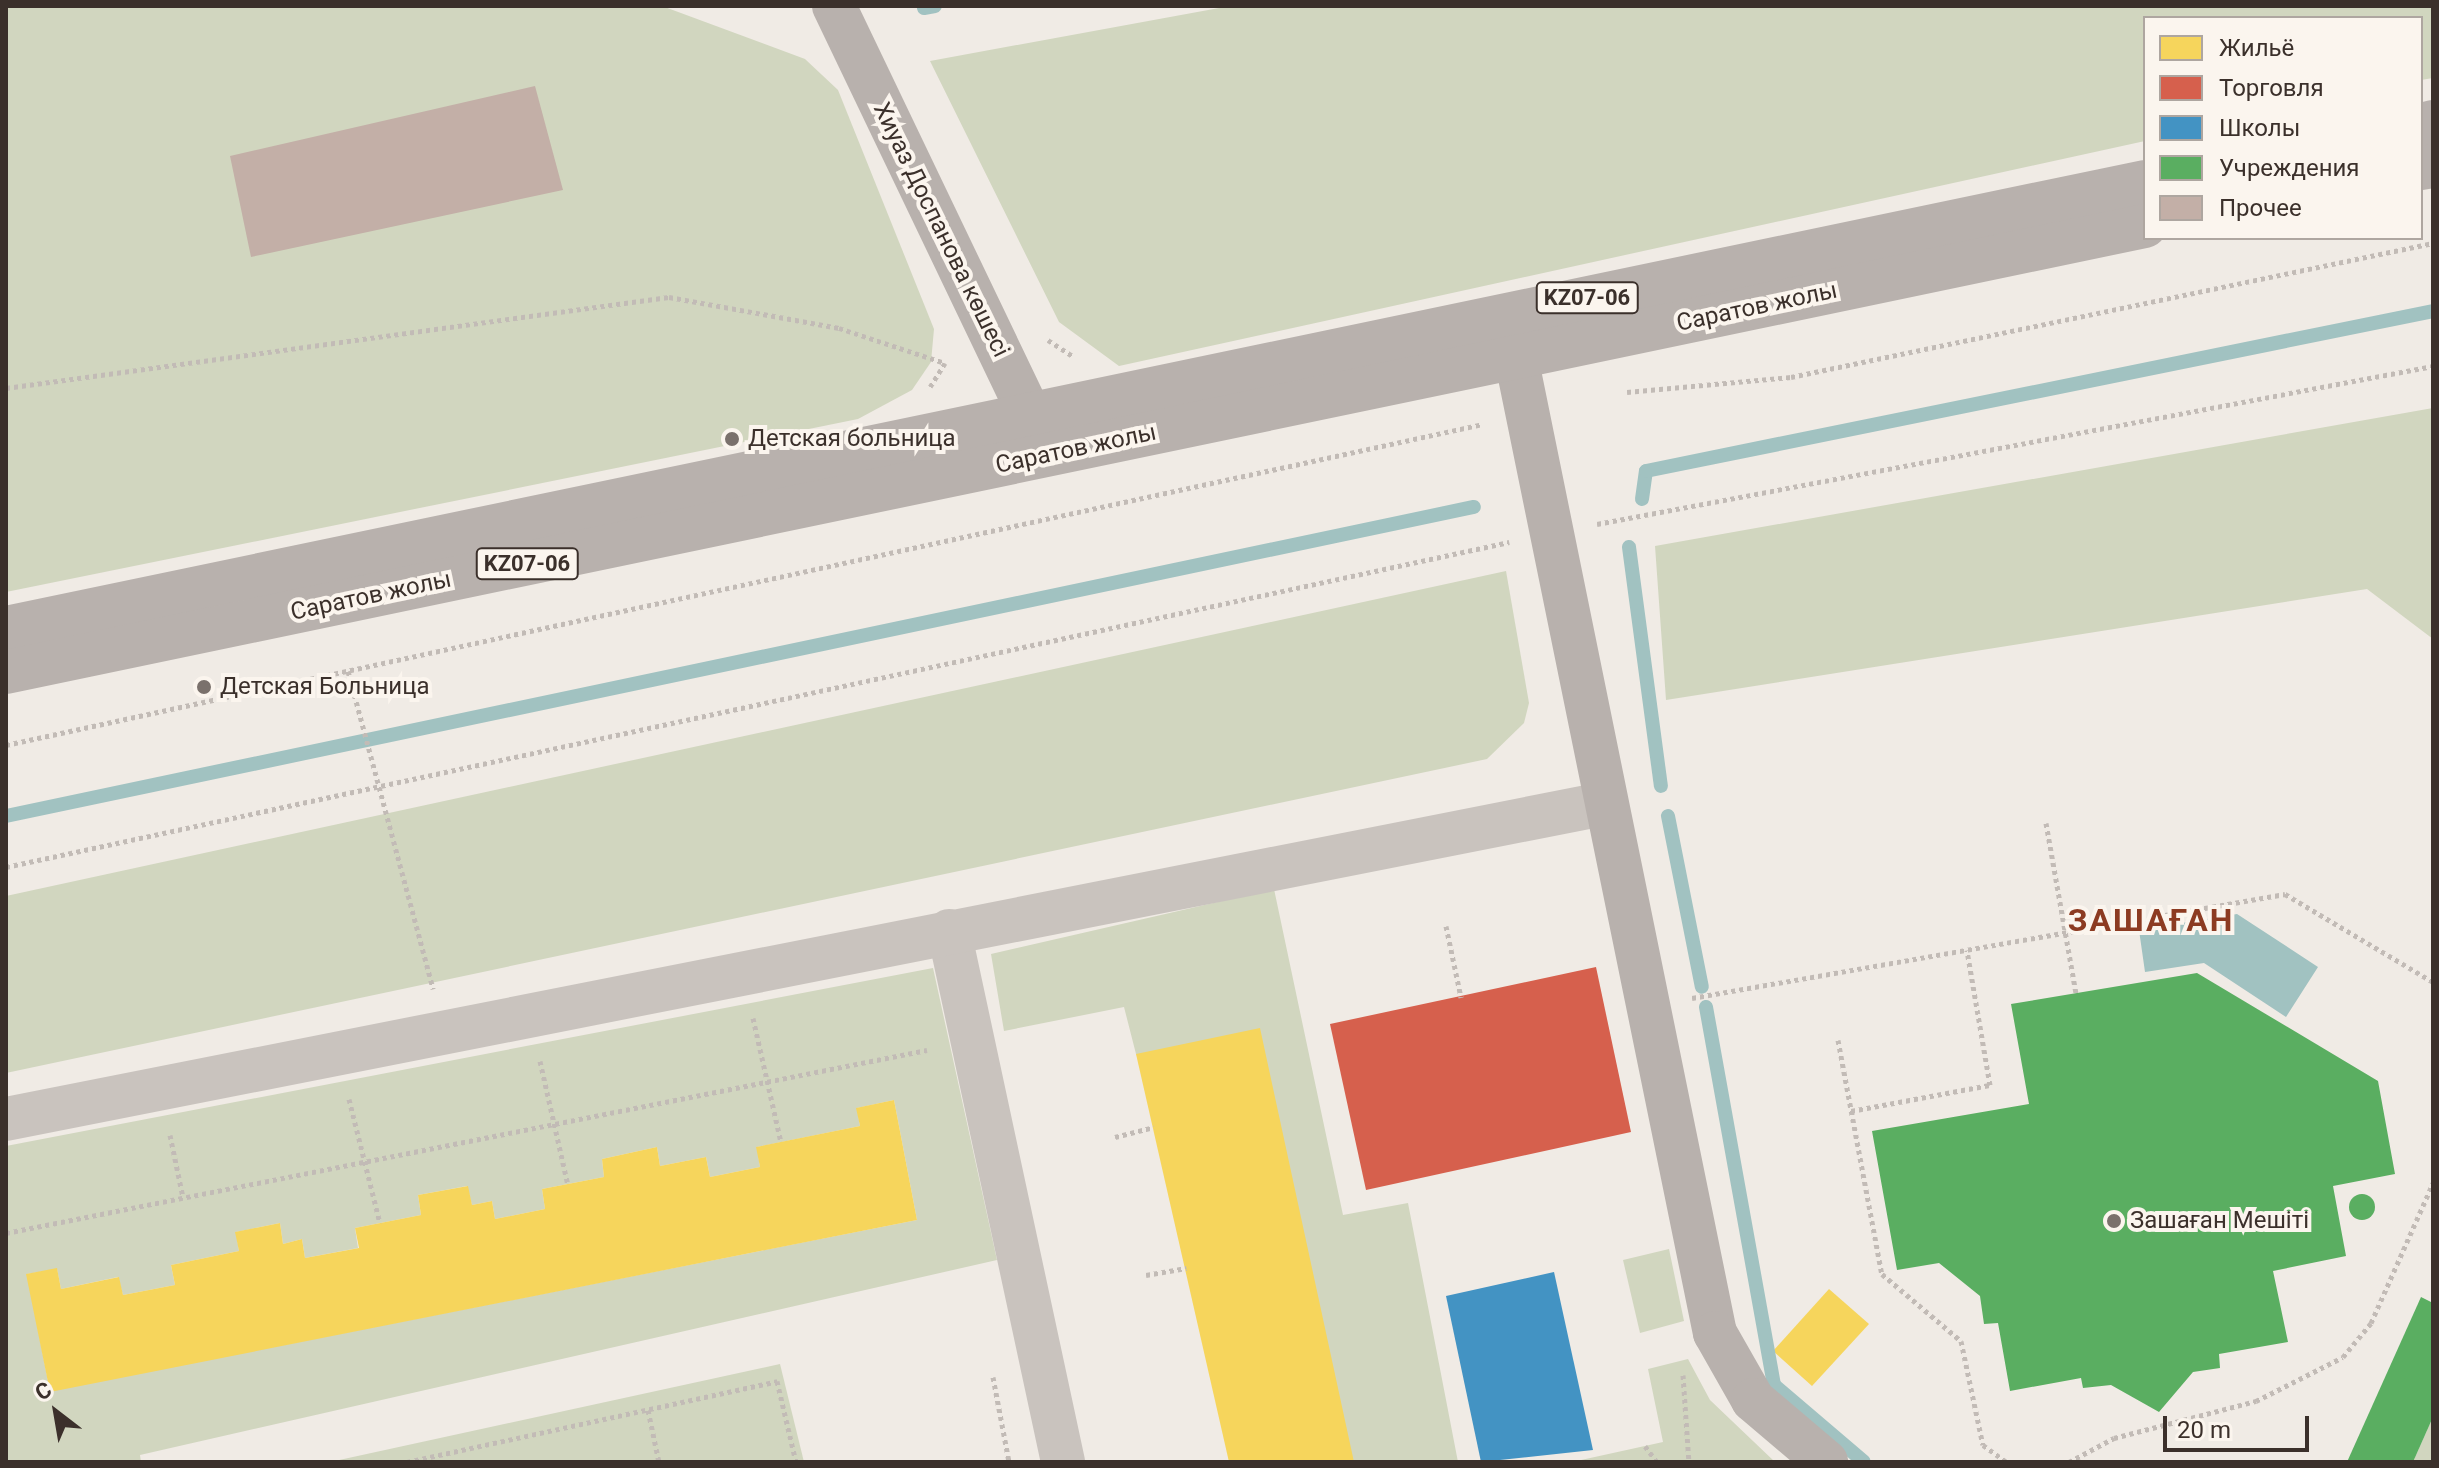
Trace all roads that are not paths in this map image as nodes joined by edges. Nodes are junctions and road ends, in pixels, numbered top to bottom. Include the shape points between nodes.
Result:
1 (834, 6) edge
2 (2143, 182) edge
3 (2143, 226) edge
4 (1516, 357) junction
5 (1029, 414) junction
6 (1049, 455) junction
7 (6, 628) edge
8 (6, 672) edge
9 (1602, 804) junction
10 (949, 931) junction
11 (6, 1119) edge
12 (1063, 1462) edge
13 (1826, 1462) edge

1 - 5 main road, Хиуаз Доспанова көшесі
2 - 5 main road, Саратов жолы / KZ07-06
3 - 4 main road, Саратов жолы / KZ07-06
4 - 6 main road, Саратов жолы / KZ07-06
4 - 9 main road
5 - 6 main road, Хиуаз Доспанова көшесі
5 - 7 main road, Саратов жолы / KZ07-06
6 - 8 main road, Саратов жолы / KZ07-06
9 - 10 street
9 - 13 main road via 1721,1351 1753,1400
10 - 11 street
10 - 12 street

